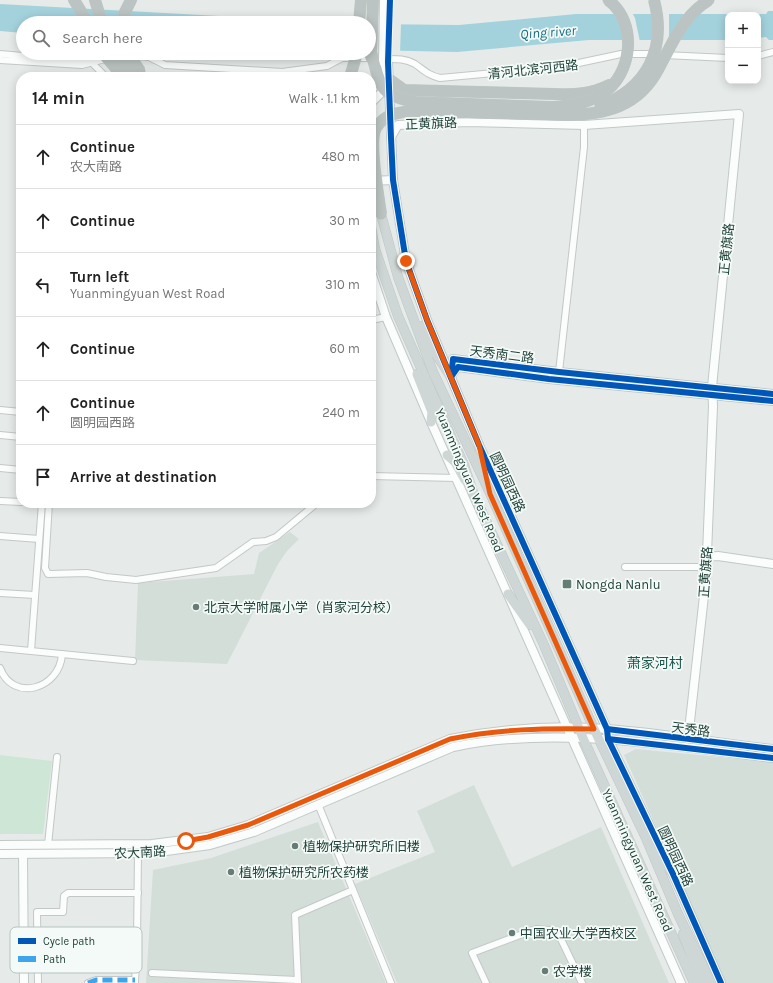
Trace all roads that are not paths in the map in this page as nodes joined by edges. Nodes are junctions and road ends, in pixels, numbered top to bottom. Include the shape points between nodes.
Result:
1 (74, 0) edge
2 (95, 0) edge
3 (131, 0) edge
4 (361, 0) edge
5 (373, 0) edge
6 (384, 0) edge
7 (390, 0) edge
8 (608, 0) edge
9 (654, 0) edge
10 (709, 0) edge
11 (84, 16) edge
12 (100, 16) edge
13 (124, 16) edge
14 (360, 16) edge
15 (372, 16) edge
16 (773, 52) edge
17 (0, 54) edge
18 (16, 55) edge
19 (761, 55) edge
20 (725, 58) edge
21 (376, 59) edge
22 (0, 60) edge
23 (68, 60) edge
24 (100, 60) edge
25 (110, 60) edge
26 (120, 60) edge
27 (132, 60) edge
28 (155, 60) edge
29 (338, 60) edge
30 (355, 60) edge
31 (356, 60) edge
32 (371, 60) edge
33 (373, 60) edge
34 (90, 62) junction
35 (386, 62) junction
36 (101, 72) edge
37 (119, 72) edge
38 (134, 72) edge
39 (140, 72) edge
40 (282, 72) edge
41 (282, 72) edge
42 (351, 72) edge
43 (355, 72) edge
44 (370, 72) edge
45 (390, 80) junction
46 (616, 81) junction
47 (376, 99) edge
48 (376, 102) edge
49 (390, 108) junction
50 (564, 115) junction
51 (584, 125) junction
52 (376, 128) edge
53 (391, 138) junction
54 (376, 177) edge
55 (393, 180) junction
56 (376, 181) edge
57 (381, 214) joint
58 (376, 252) edge
59 (398, 277) junction
60 (376, 287) edge
61 (386, 317) junction
62 (376, 319) edge
63 (413, 351) junction
64 (559, 372) junction
65 (451, 377) junction
66 (712, 391) junction
67 (773, 394) edge
68 (773, 401) edge
69 (0, 410) edge
70 (16, 412) edge
71 (431, 422) junction
72 (0, 435) edge
73 (16, 437) edge
74 (479, 445) junction
75 (447, 455) junction
76 (0, 468) edge
77 (16, 470) edge
78 (376, 476) edge
79 (456, 478) junction
80 (490, 494) junction
81 (474, 495) junction
82 (0, 501) edge
83 (16, 502) edge
84 (42, 508) edge
85 (49, 508) edge
86 (311, 508) edge
87 (0, 536) edge
88 (40, 539) junction
89 (707, 557) junction
90 (773, 564) edge
91 (625, 567) dead end
92 (706, 567) junction
93 (0, 593) edge
94 (508, 594) junction
95 (35, 596) junction
96 (544, 645) junction
97 (0, 648) edge
98 (31, 651) junction
99 (62, 654) junction
100 (133, 661) dead end
101 (0, 668) edge
102 (567, 729) junction
103 (579, 729) junction
104 (594, 729) junction
105 (607, 729) junction
106 (572, 737) junction
107 (583, 738) junction
108 (599, 738) junction
109 (608, 739) junction
110 (688, 739) junction
111 (773, 749) edge
112 (57, 757) dead end
113 (773, 758) edge
114 (318, 804) junction
115 (646, 838) junction
116 (0, 845) edge
117 (48, 845) junction
118 (138, 853) junction
119 (0, 854) edge
120 (23, 854) junction
121 (673, 874) junction
122 (353, 890) junction
123 (138, 893) junction
124 (678, 914) junction
125 (24, 927) edge
126 (37, 927) edge
127 (137, 927) edge
128 (24, 973) edge
129 (152, 973) dead end
130 (210, 976) junction
131 (135, 982) edge
132 (297, 982) edge
133 (24, 983) edge
134 (88, 983) edge
135 (210, 983) edge
136 (391, 983) edge
137 (486, 983) edge
138 (582, 983) edge
139 (681, 983) edge
140 (694, 983) edge
141 (702, 983) edge
142 (711, 983) edge
143 (721, 983) edge

1 - 11 highway
2 - 12 highway
3 - 13 highway
4 - 14 highway
5 - 15 highway, bridge
6 - 35 street, 圆明园西路, bridge
7 - 35 street, 圆明园西路
8 - 46 highway, bridge via 621,16 629,40 624,68
9 - 50 highway, bridge via 659,33 656,49 643,76 616,100
10 - 50 highway, bridge via 691,14 681,27 659,69 636,96 606,112
16 - 19 street
17 - 18 street
20 - 21 street, 清河北滨河西路 via 621,54 560,67 440,78 428,75 414,64 400,59
22 - 34 street via 82,65
23 - 34 street
24 - 34 street, 清河北滨河西路
25 - 37 highway, bridge
26 - 38 highway, bridge
27 - 39 highway, bridge
28 - 41 street, 清河北滨河西路 via 164,65
29 - 40 street, 清河北滨河西路 via 327,66
30 - 42 highway, bridge
31 - 43 highway, bridge
32 - 44 highway, bridge
33 - 46 highway, bridge via 380,83 388,93 399,99 415,102 558,107 589,101 604,93
34 - 36 street
35 - 45 street, 圆明园西路
35 - 47 street, 圆明园西路 via 384,90
45 - 46 highway, bridge via 404,90 579,95 598,91
45 - 49 street, 圆明园西路
48 - 49 street
49 - 53 street, 圆明园西路
50 - 52 highway, bridge via 397,112 385,118
51 - 53 street, 正黄旗路 via 468,122 398,125
51 - 64 street via 584,147
51 - 66 street, 正黄旗路 via 739,114
53 - 55 street, 圆明园西路
54 - 57 highway, bridge
55 - 56 street
55 - 65 street, 圆明园西路 via 406,261
57 - 59 main road, Yuanmingyuan West Road
58 - 63 main road, Yuanmingyuan West Road
59 - 65 main road via 430,345
59 - 80 main road, Yuanmingyuan West Road via 432,372
60 - 61 street
61 - 62 street
61 - 71 street
63 - 71 main road via 413,362 432,412
63 - 81 main road, Yuanmingyuan West Road via 464,465
64 - 65 street, 天秀南二路 via 453,359
64 - 66 street, 天秀南二路
65 - 66 street, 天秀南二路 via 458,367 549,379
65 - 74 street, 圆明园西路
66 - 67 street, 天秀南二路
66 - 68 street, 天秀南二路
66 - 89 street, 正黄旗路
69 - 70 street
71 - 75 street
72 - 73 street
74 - 80 main road
74 - 105 street, 圆明园西路
75 - 79 street
75 - 81 main road via 455,462
76 - 77 street
78 - 79 street
79 - 94 street
80 - 104 main road, Yuanmingyuan West Road
81 - 96 main road, Yuanmingyuan West Road
82 - 83 street
84 - 88 street
85 - 86 street via 45,568 48,574 87,573 136,580 216,568 253,542 276,537
87 - 88 street
88 - 95 street
89 - 90 street via 718,556
89 - 92 street, 正黄旗路
91 - 92 street
92 - 110 street, 正黄旗路
93 - 95 street
94 - 96 main road
94 - 102 street
95 - 98 street
96 - 103 main road, Yuanmingyuan West Road
97 - 98 street
98 - 99 street
99 - 100 street
99 - 101 street via 60,668 55,677 37,688 16,686
102 - 103 street, 农大南路
102 - 106 street
102 - 117 street, 农大南路 via 515,729 450,739 248,825 208,837 152,844
103 - 104 street, 农大南路
103 - 107 main road, Yuanmingyuan West Road
104 - 105 street, 天秀路
104 - 108 main road, Yuanmingyuan West Road
105 - 109 street, 圆明园西路
105 - 110 street, 天秀路
106 - 107 street, 农大南路
106 - 114 street, 农大南路 via 515,737 453,747
106 - 139 street
107 - 108 street, 天秀路
107 - 140 main road, Yuanmingyuan West Road
108 - 109 street, 天秀路
108 - 115 main road, Yuanmingyuan West Road
109 - 113 street, 天秀路
109 - 121 street, 圆明园西路
110 - 111 street, 天秀路
112 - 117 street
114 - 118 street, 农大南路 via 254,832 231,839 187,849
114 - 122 street
115 - 121 main road
115 - 124 main road, Yuanmingyuan West Road
116 - 117 street, 农大南路
118 - 120 street, 农大南路
118 - 123 street
119 - 120 street, 农大南路
120 - 125 street
121 - 143 street, 圆明园西路
122 - 132 street via 295,915
122 - 136 street
123 - 126 street via 68,893 64,896 63,912 37,912
123 - 127 street
124 - 141 main road, Yuanmingyuan West Road via 680,926
124 - 142 main road, Yuanmingyuan West Road
128 - 133 street
129 - 130 street
130 - 132 street
130 - 135 street
131 - 134 street via 96,980
137 - 138 street via 472,954 536,929 549,930 559,935

